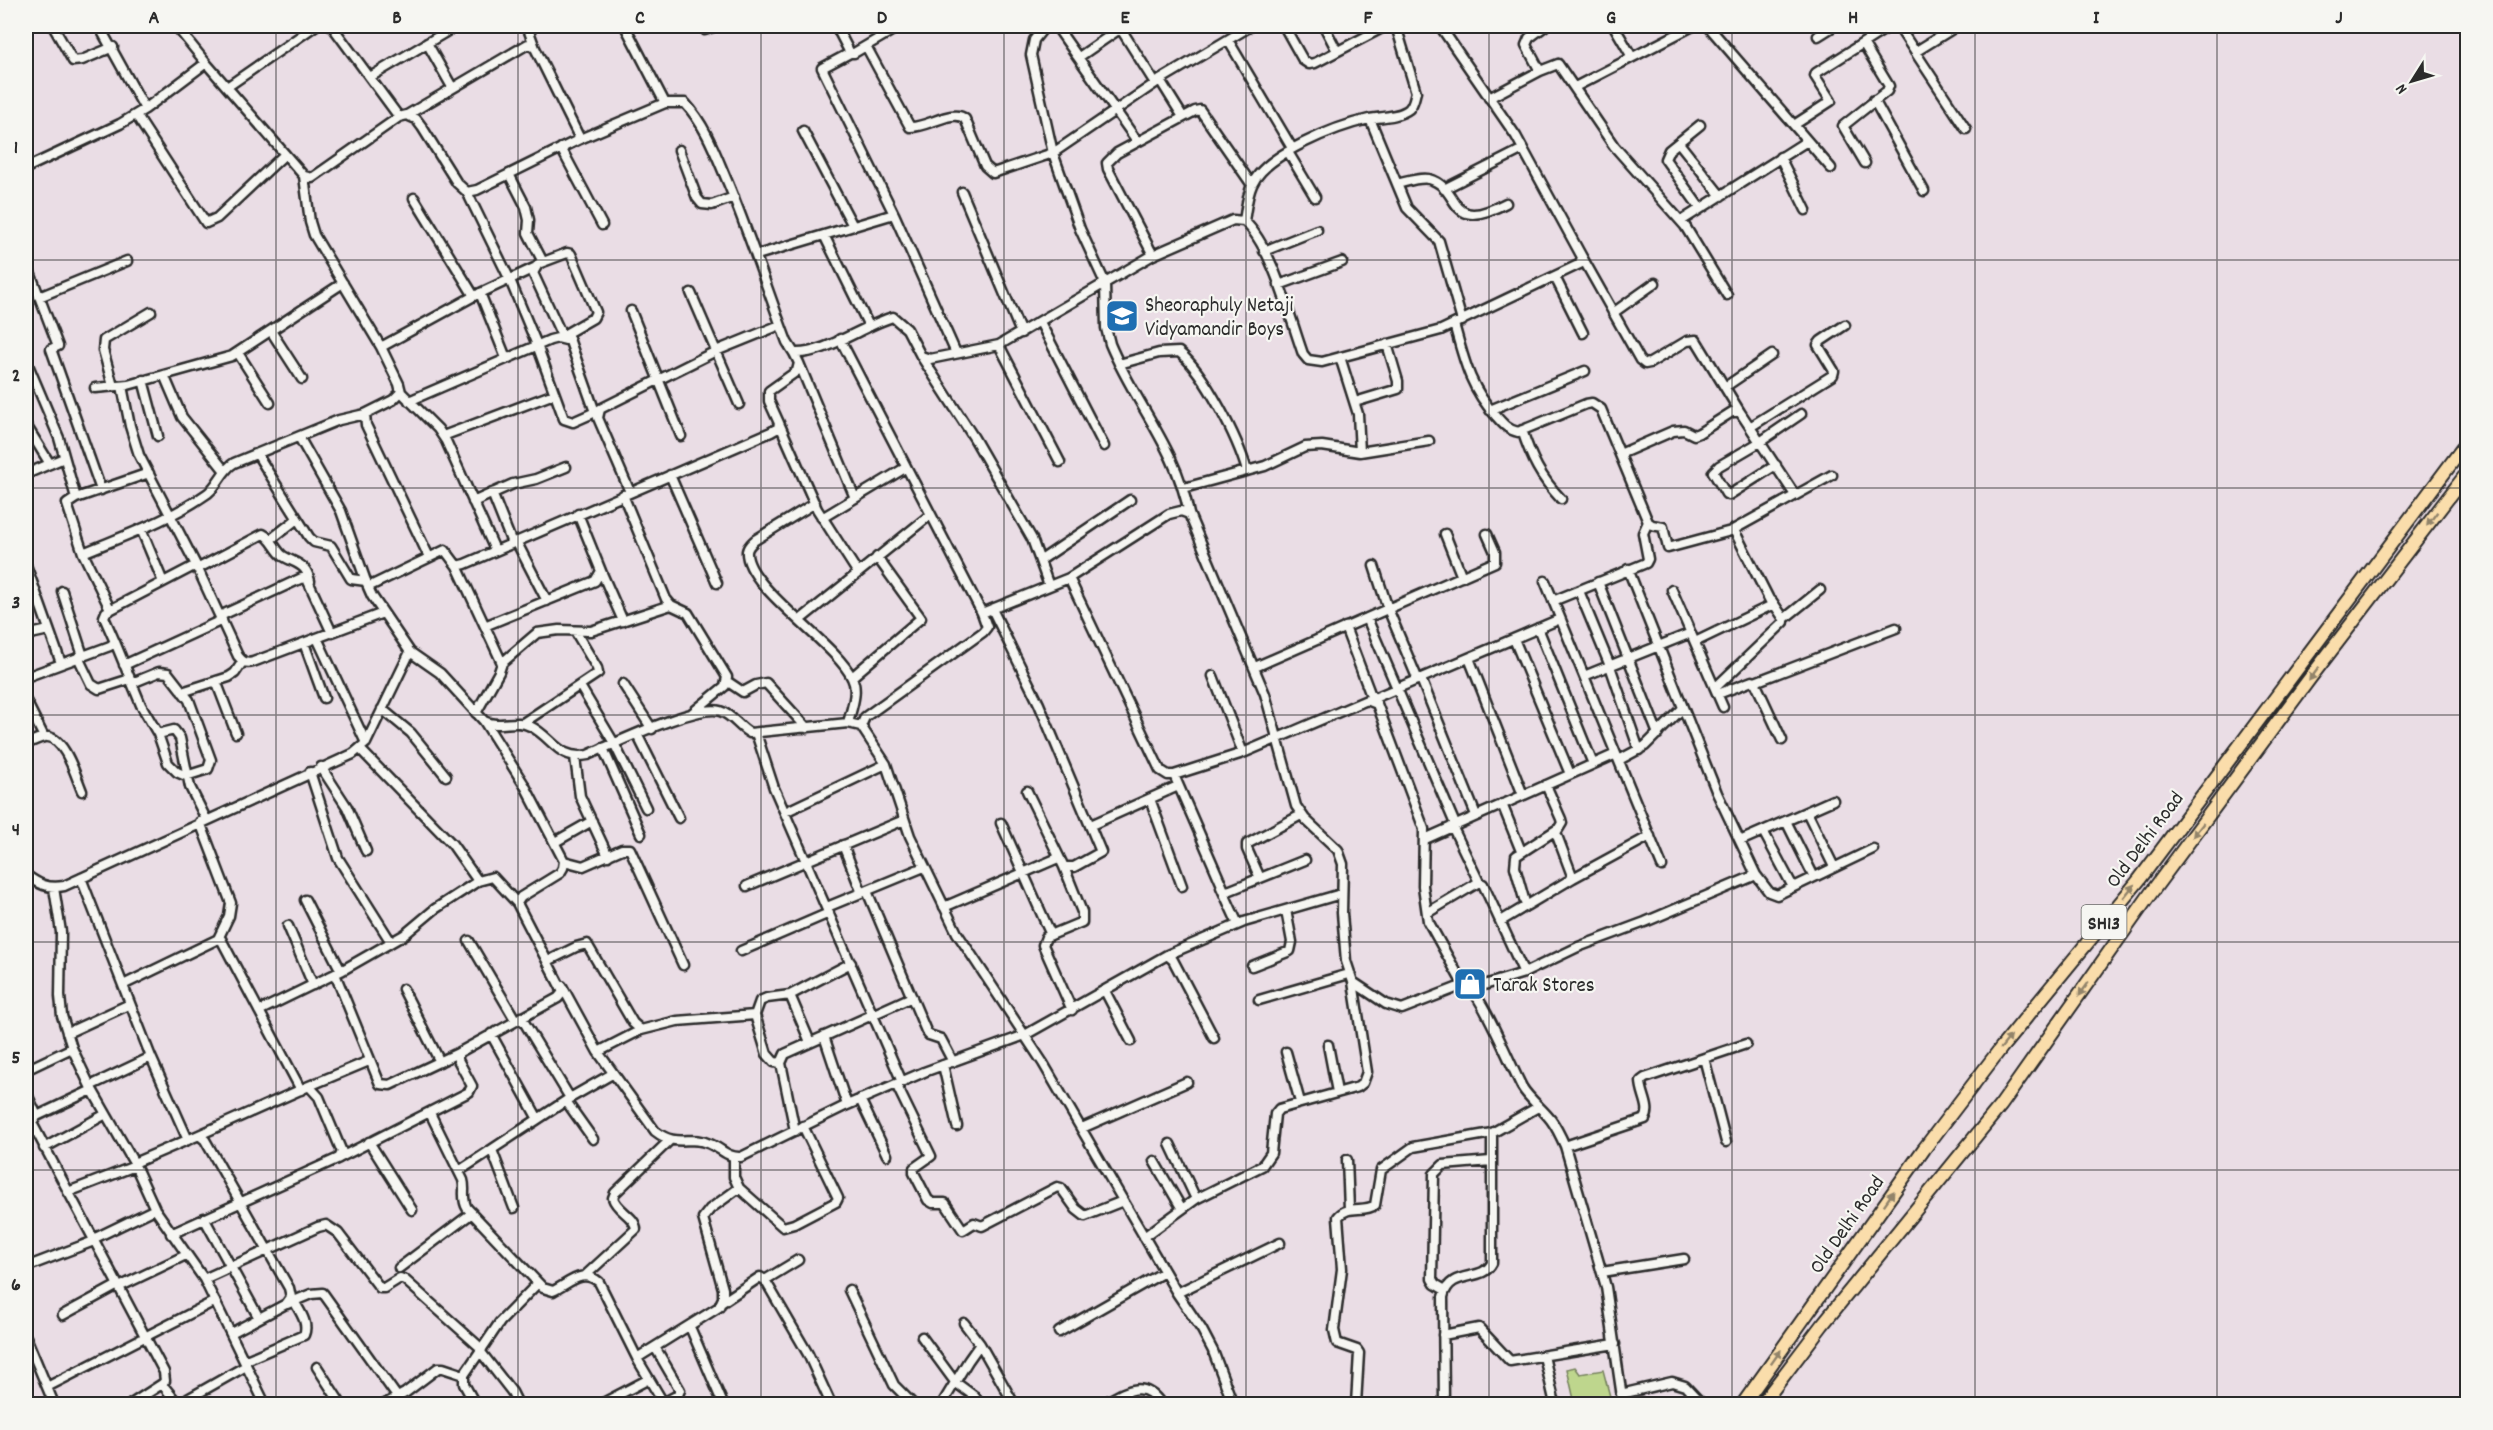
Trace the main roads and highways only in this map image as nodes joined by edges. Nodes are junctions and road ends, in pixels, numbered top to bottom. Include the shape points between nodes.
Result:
1 (2468, 441) edge
2 (2468, 472) edge
3 (1743, 1404) edge
4 (1762, 1404) edge

3 -> 1 main road, Old Delhi Road / SH13 via 1924,1149 2139,880
2 -> 4 main road, Old Delhi Road / SH13 via 2151,893 2001,1105

